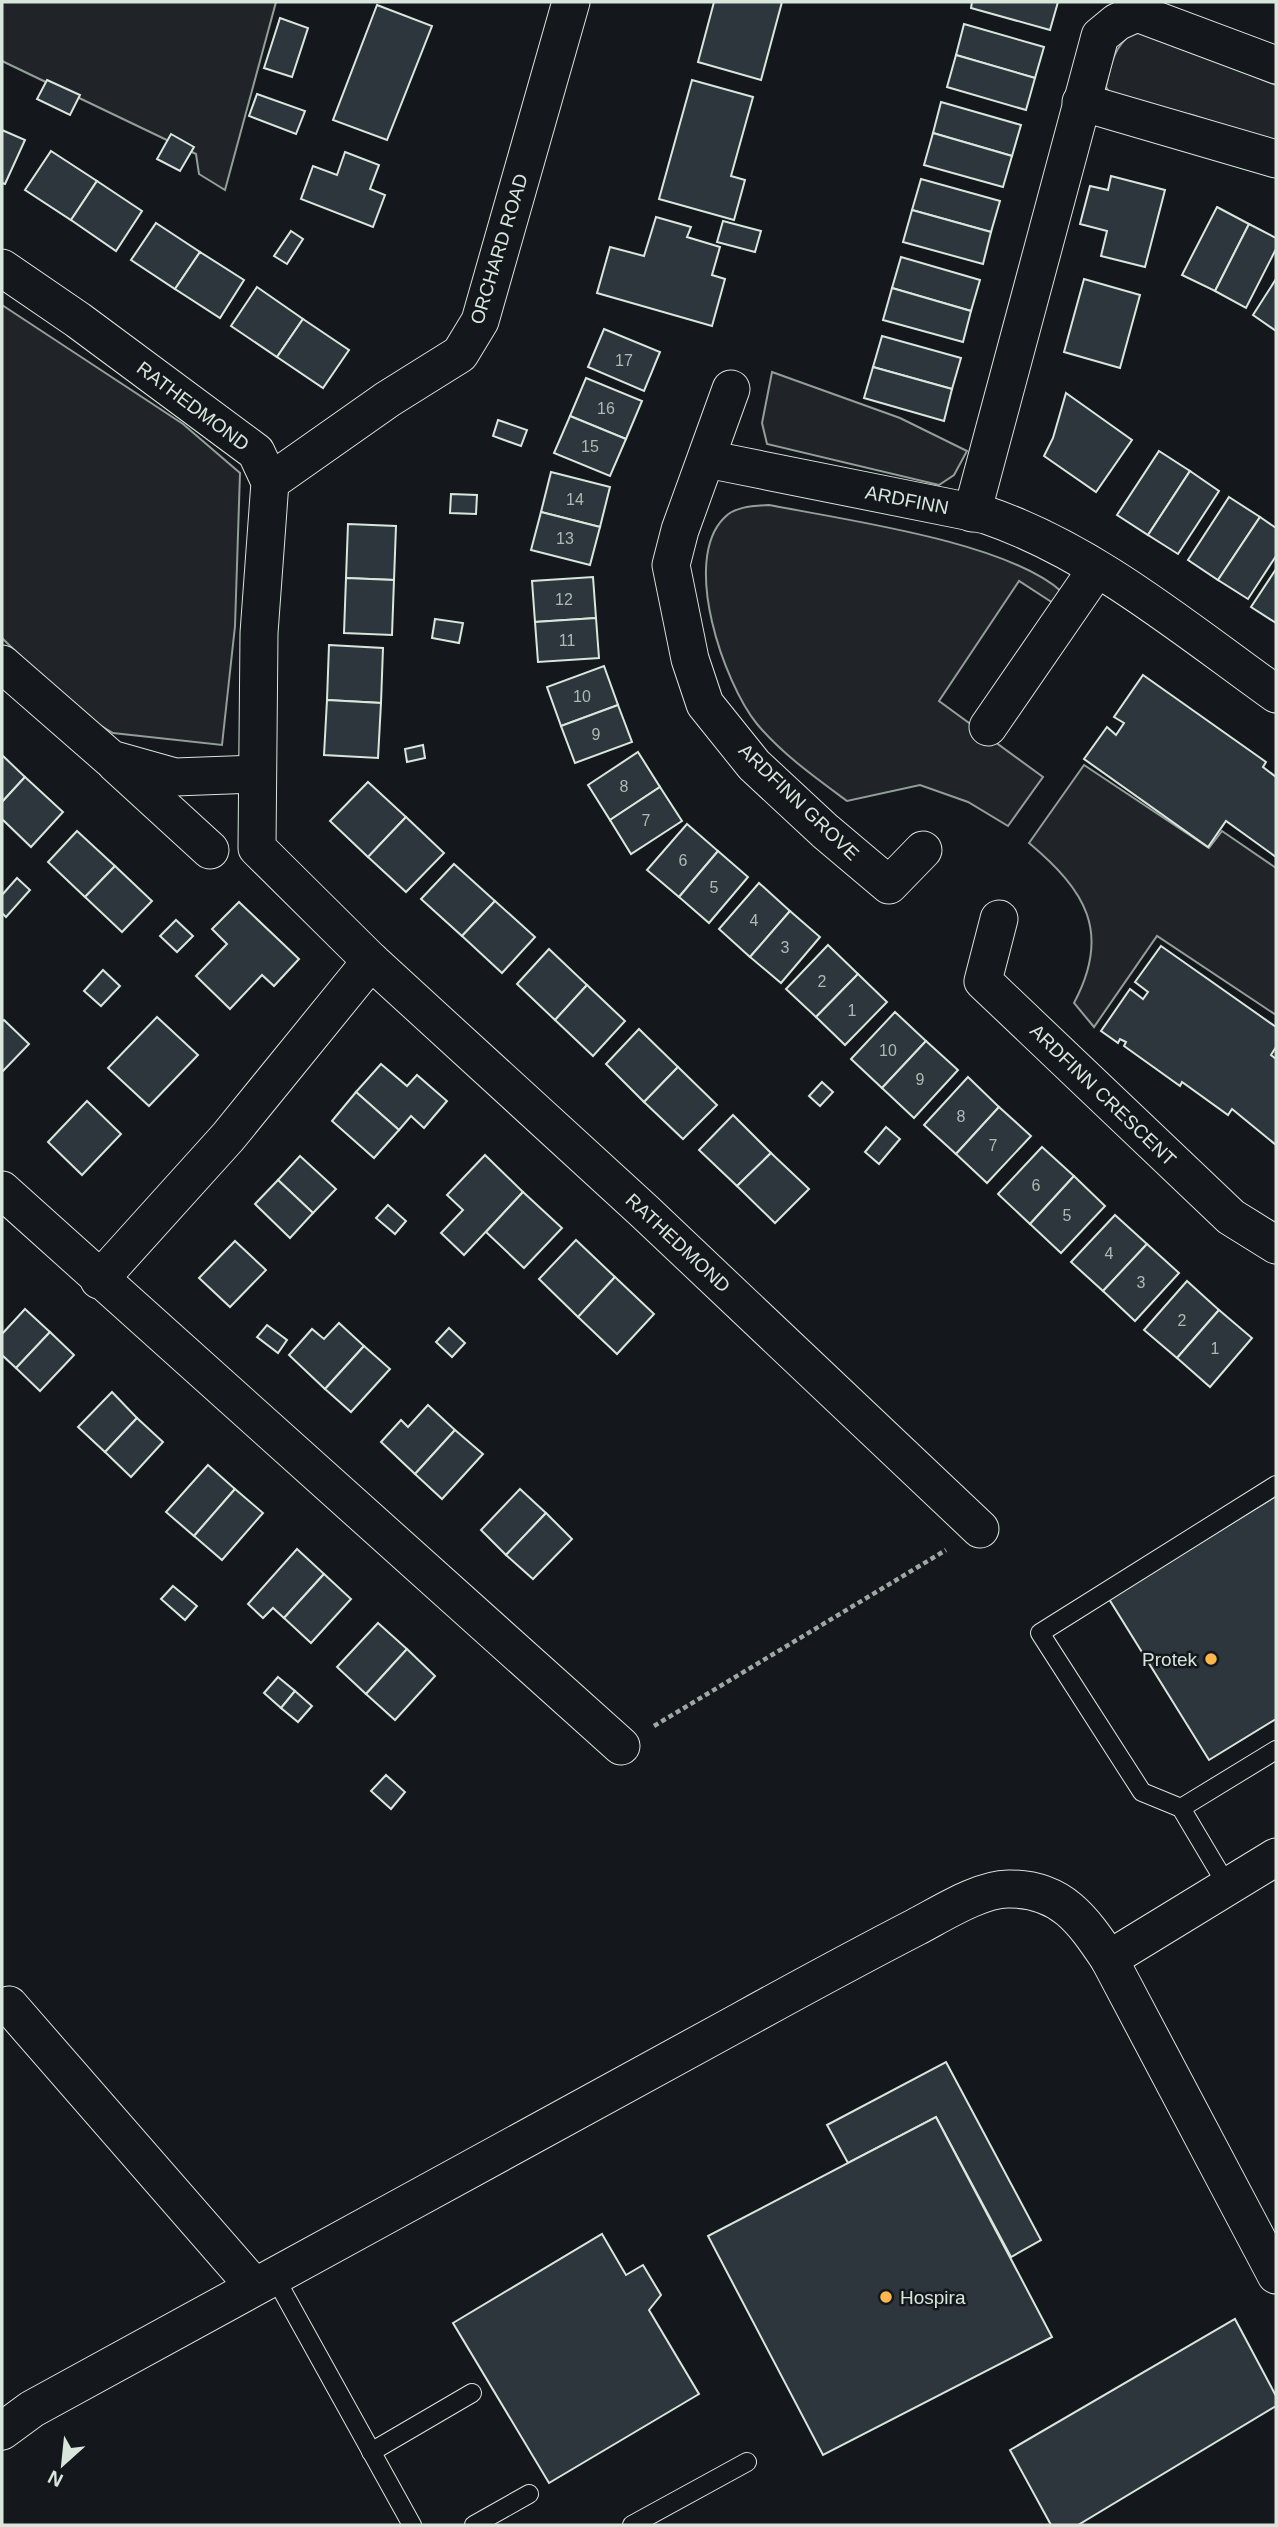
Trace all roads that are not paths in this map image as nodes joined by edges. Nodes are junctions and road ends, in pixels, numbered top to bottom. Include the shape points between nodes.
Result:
1 (571, 2) edge
2 (1105, 19) edge
3 (1276, 65) edge
4 (1081, 102) junction
5 (1276, 159) edge
6 (2, 268) edge
7 (732, 388) dead end
8 (707, 459) junction
9 (270, 482) junction
10 (972, 513) junction
11 (1096, 570) junction
12 (2, 664) edge
13 (1276, 694) edge
14 (988, 727) dead end
15 (111, 759) junction
16 (257, 774) junction
17 (210, 850) dead end
18 (923, 850) dead end
19 (999, 919) dead end
20 (371, 961) junction
21 (2, 1190) edge
22 (1276, 1245) edge
23 (99, 1280) junction
24 (1276, 1485) edge
25 (980, 1529) road end
26 (621, 1746) road end
27 (1276, 1750) edge
28 (1181, 1808) junction
29 (1276, 1857) edge
30 (1228, 1887) junction
31 (1109, 1959) junction
32 (9, 2005) dead end
33 (1276, 2275) edge
34 (263, 2280) junction
35 (472, 2393) dead end
36 (2, 2431) edge
37 (371, 2452) junction
38 (747, 2462) dead end
39 (529, 2494) dead end
40 (412, 2525) edge
41 (474, 2525) edge
42 (632, 2525) edge

1 - 9 street, ORCHARD ROAD via 480,321 460,355 388,398
2 - 3 street via 1117,22 1137,13
2 - 4 street
4 - 5 street
4 - 10 street
6 - 9 street, RATHEDMOND via 256,452
7 - 8 street, ARDFINN GROVE
8 - 10 street, ARDFINN
8 - 18 street, ARDFINN GROVE via 671,565 690,659 705,704 754,765 889,885
9 - 16 street, RATHEDMOND via 259,633
10 - 11 street, ARDFINN via 1026,529
11 - 13 street, ARDFINN
11 - 14 street
12 - 15 street
15 - 16 street via 175,777
15 - 17 street
16 - 20 street, RATHEDMOND via 257,848
19 - 22 street, ARDFINN CRESCENT via 983,981 1231,1217
20 - 23 street via 228,1137
20 - 25 street, RATHEDMOND via 654,1220
21 - 23 street
23 - 26 street
24 - 28 lane via 1040,1633 1142,1793
27 - 28 lane
28 - 30 lane
29 - 30 street
30 - 31 street
31 - 33 street
31 - 34 street via 1079,1915 1049,1897 1007,1888 966,1901
32 - 34 street
34 - 36 street via 32,2409
34 - 37 lane
35 - 37 lane
37 - 40 lane
38 - 42 lane
39 - 41 lane

